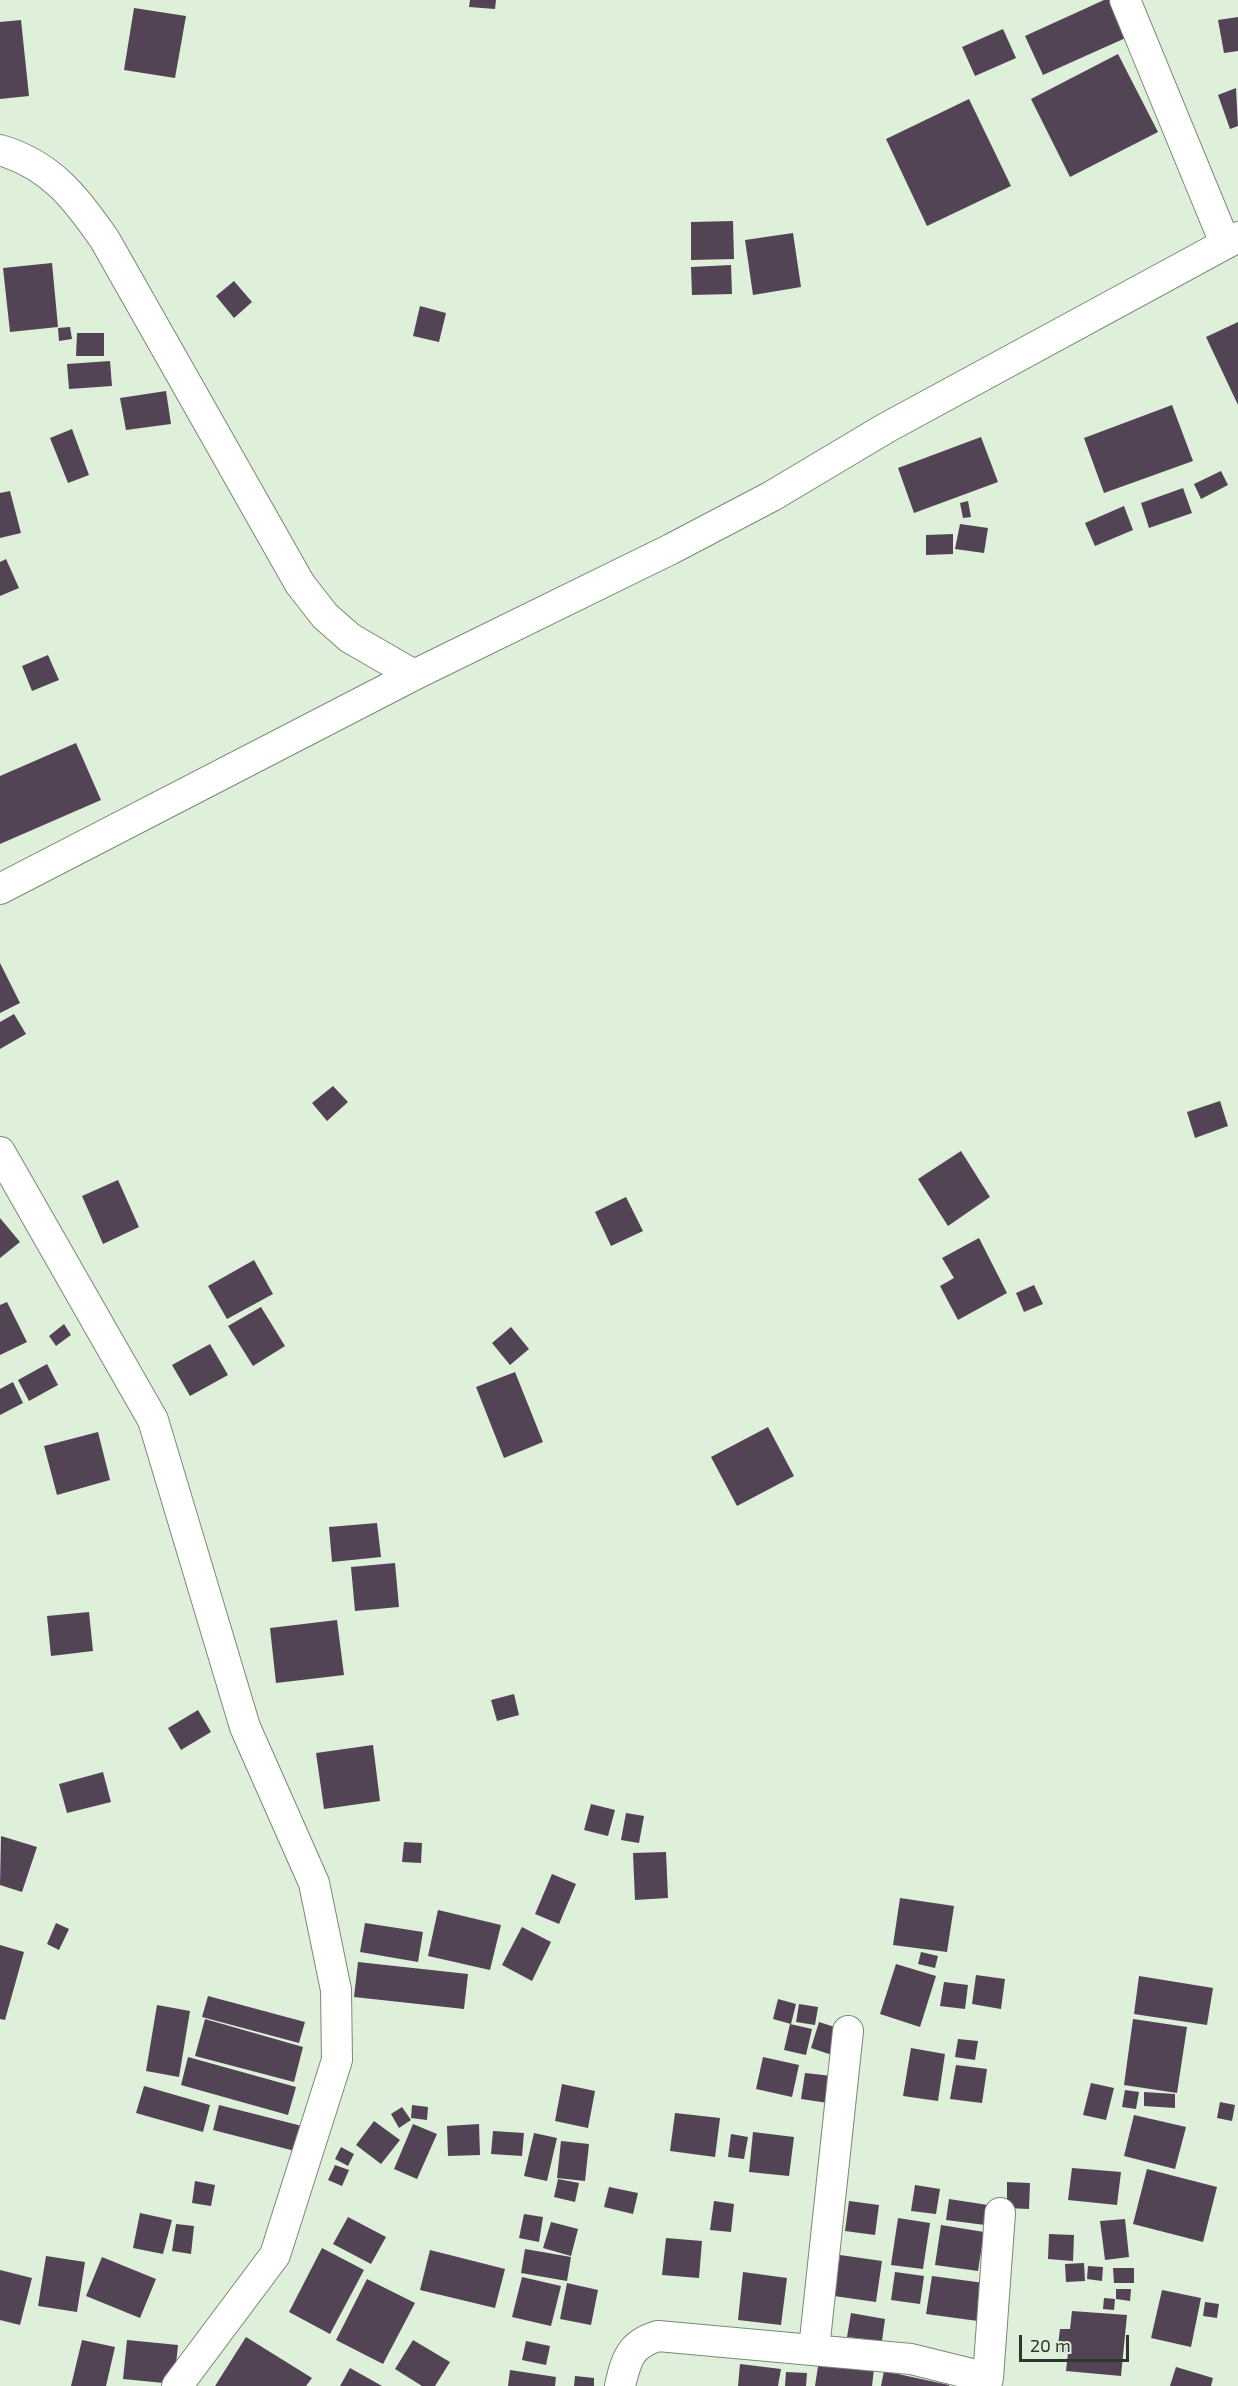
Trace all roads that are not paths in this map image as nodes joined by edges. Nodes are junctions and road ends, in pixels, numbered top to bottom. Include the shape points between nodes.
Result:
1 (1125, 0) edge
2 (0, 150) edge
3 (1231, 240) edge
4 (414, 675) junction
5 (0, 889) edge
6 (0, 1152) edge
7 (848, 2031) dead end
8 (1000, 2213) dead end
9 (814, 2349) junction
10 (986, 2382) edge
11 (177, 2386) edge
12 (620, 2386) edge

1 - 3 street
2 - 4 street via 36,164 82,206 300,584 325,616 350,638
3 - 4 street via 886,428 762,501
4 - 5 street
6 - 11 street via 153,1420 244,1727 314,1883 336,1990 337,2060 275,2255
7 - 9 street
8 - 10 street
9 - 10 street via 911,2359
9 - 12 street via 657,2336 638,2344 627,2356

